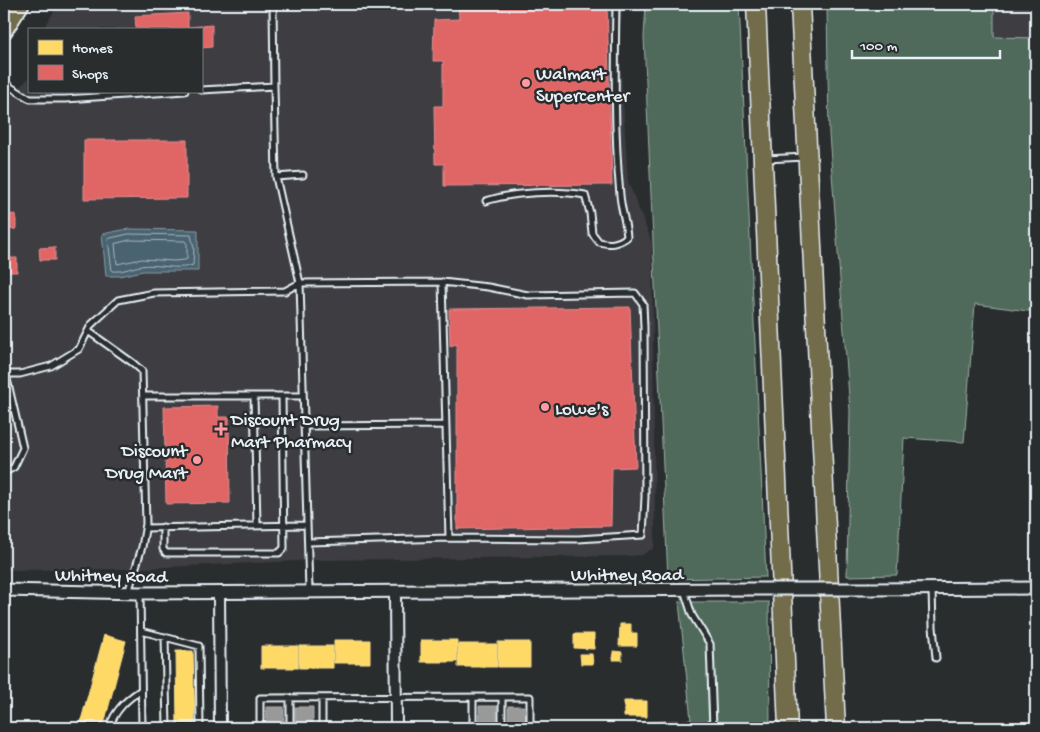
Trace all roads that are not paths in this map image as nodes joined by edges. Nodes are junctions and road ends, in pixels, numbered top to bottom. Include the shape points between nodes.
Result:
1 (21, 4) edge
2 (273, 4) edge
3 (616, 4) edge
4 (756, 4) edge
5 (800, 4) edge
6 (4, 31) edge
7 (4, 83) edge
8 (274, 86) junction
9 (202, 90) edge
10 (166, 92) edge
11 (808, 156) junction
12 (763, 159) junction
13 (303, 175) dead end
14 (276, 177) junction
15 (486, 201) dead end
16 (442, 282) junction
17 (300, 283) junction
18 (88, 331) junction
19 (4, 366) edge
20 (5, 374) edge
21 (144, 396) junction
22 (254, 396) junction
23 (282, 396) junction
24 (303, 396) junction
25 (446, 425) junction
26 (304, 426) junction
27 (4, 474) edge
28 (256, 525) junction
29 (285, 525) junction
30 (307, 525) junction
31 (163, 527) junction
32 (145, 528) junction
33 (449, 538) junction
34 (308, 542) junction
35 (932, 588) junction
36 (1036, 588) edge
37 (4, 590) edge
38 (684, 590) junction
39 (219, 592) junction
40 (309, 592) junction
41 (395, 592) junction
42 (128, 593) junction
43 (140, 593) junction
44 (141, 631) junction
45 (165, 637) junction
46 (936, 658) dead end
47 (141, 690) junction
48 (473, 697) junction
49 (502, 697) junction
50 (290, 698) junction
51 (322, 698) junction
52 (396, 698) junction
53 (109, 728) edge
54 (142, 728) edge
55 (167, 728) edge
56 (200, 728) edge
57 (220, 728) edge
58 (260, 728) edge
59 (290, 728) edge
60 (322, 728) edge
61 (396, 728) edge
62 (474, 728) edge
63 (502, 728) edge
64 (530, 728) edge
65 (713, 728) edge
66 (788, 728) edge
67 (836, 728) edge

1 - 6 main road
2 - 8 lane
3 - 15 lane via 617,134 620,197 627,237 609,245 599,242 592,233 585,195 569,192 502,196
4 - 12 highway
5 - 11 highway
7 - 10 lane via 30,99
8 - 9 lane
8 - 14 lane
11 - 12 lane
11 - 67 highway
12 - 66 highway
13 - 14 lane
14 - 17 lane
16 - 17 lane
16 - 25 lane
16 - 33 lane via 528,295 635,293 643,304 644,337 643,535
17 - 18 lane via 285,291 154,293 118,300
17 - 24 lane
18 - 20 lane via 79,349 52,366 20,374
18 - 21 lane via 142,371
19 - 20 lane
20 - 27 lane via 23,448 14,467
21 - 22 lane
21 - 32 lane
22 - 23 lane
22 - 28 lane
23 - 24 lane
23 - 29 lane
24 - 26 lane
25 - 26 lane
25 - 33 lane
26 - 30 lane
28 - 29 lane
28 - 31 lane
29 - 30 lane
29 - 31 lane via 284,548 279,553 166,553 163,549
30 - 34 lane
31 - 32 lane
32 - 42 lane
33 - 34 lane
34 - 40 lane
35 - 36 street, Whitney Road
35 - 38 street, Whitney Road, bridge
35 - 46 lane
37 - 42 street, Whitney Road
38 - 41 street, Whitney Road
38 - 65 lane via 692,615 710,644
39 - 40 street, Whitney Road
39 - 43 street, Whitney Road
39 - 57 street
40 - 41 street, Whitney Road
41 - 52 street
42 - 43 street, Whitney Road
43 - 44 lane
44 - 45 lane
44 - 47 lane
45 - 55 lane
45 - 56 lane via 199,646
47 - 53 lane via 117,710
47 - 54 lane
48 - 49 lane
48 - 52 lane
48 - 62 lane
49 - 63 lane
49 - 64 lane via 530,697
50 - 51 lane
50 - 58 lane via 260,698
50 - 59 lane
51 - 52 lane
51 - 60 lane
52 - 61 street

